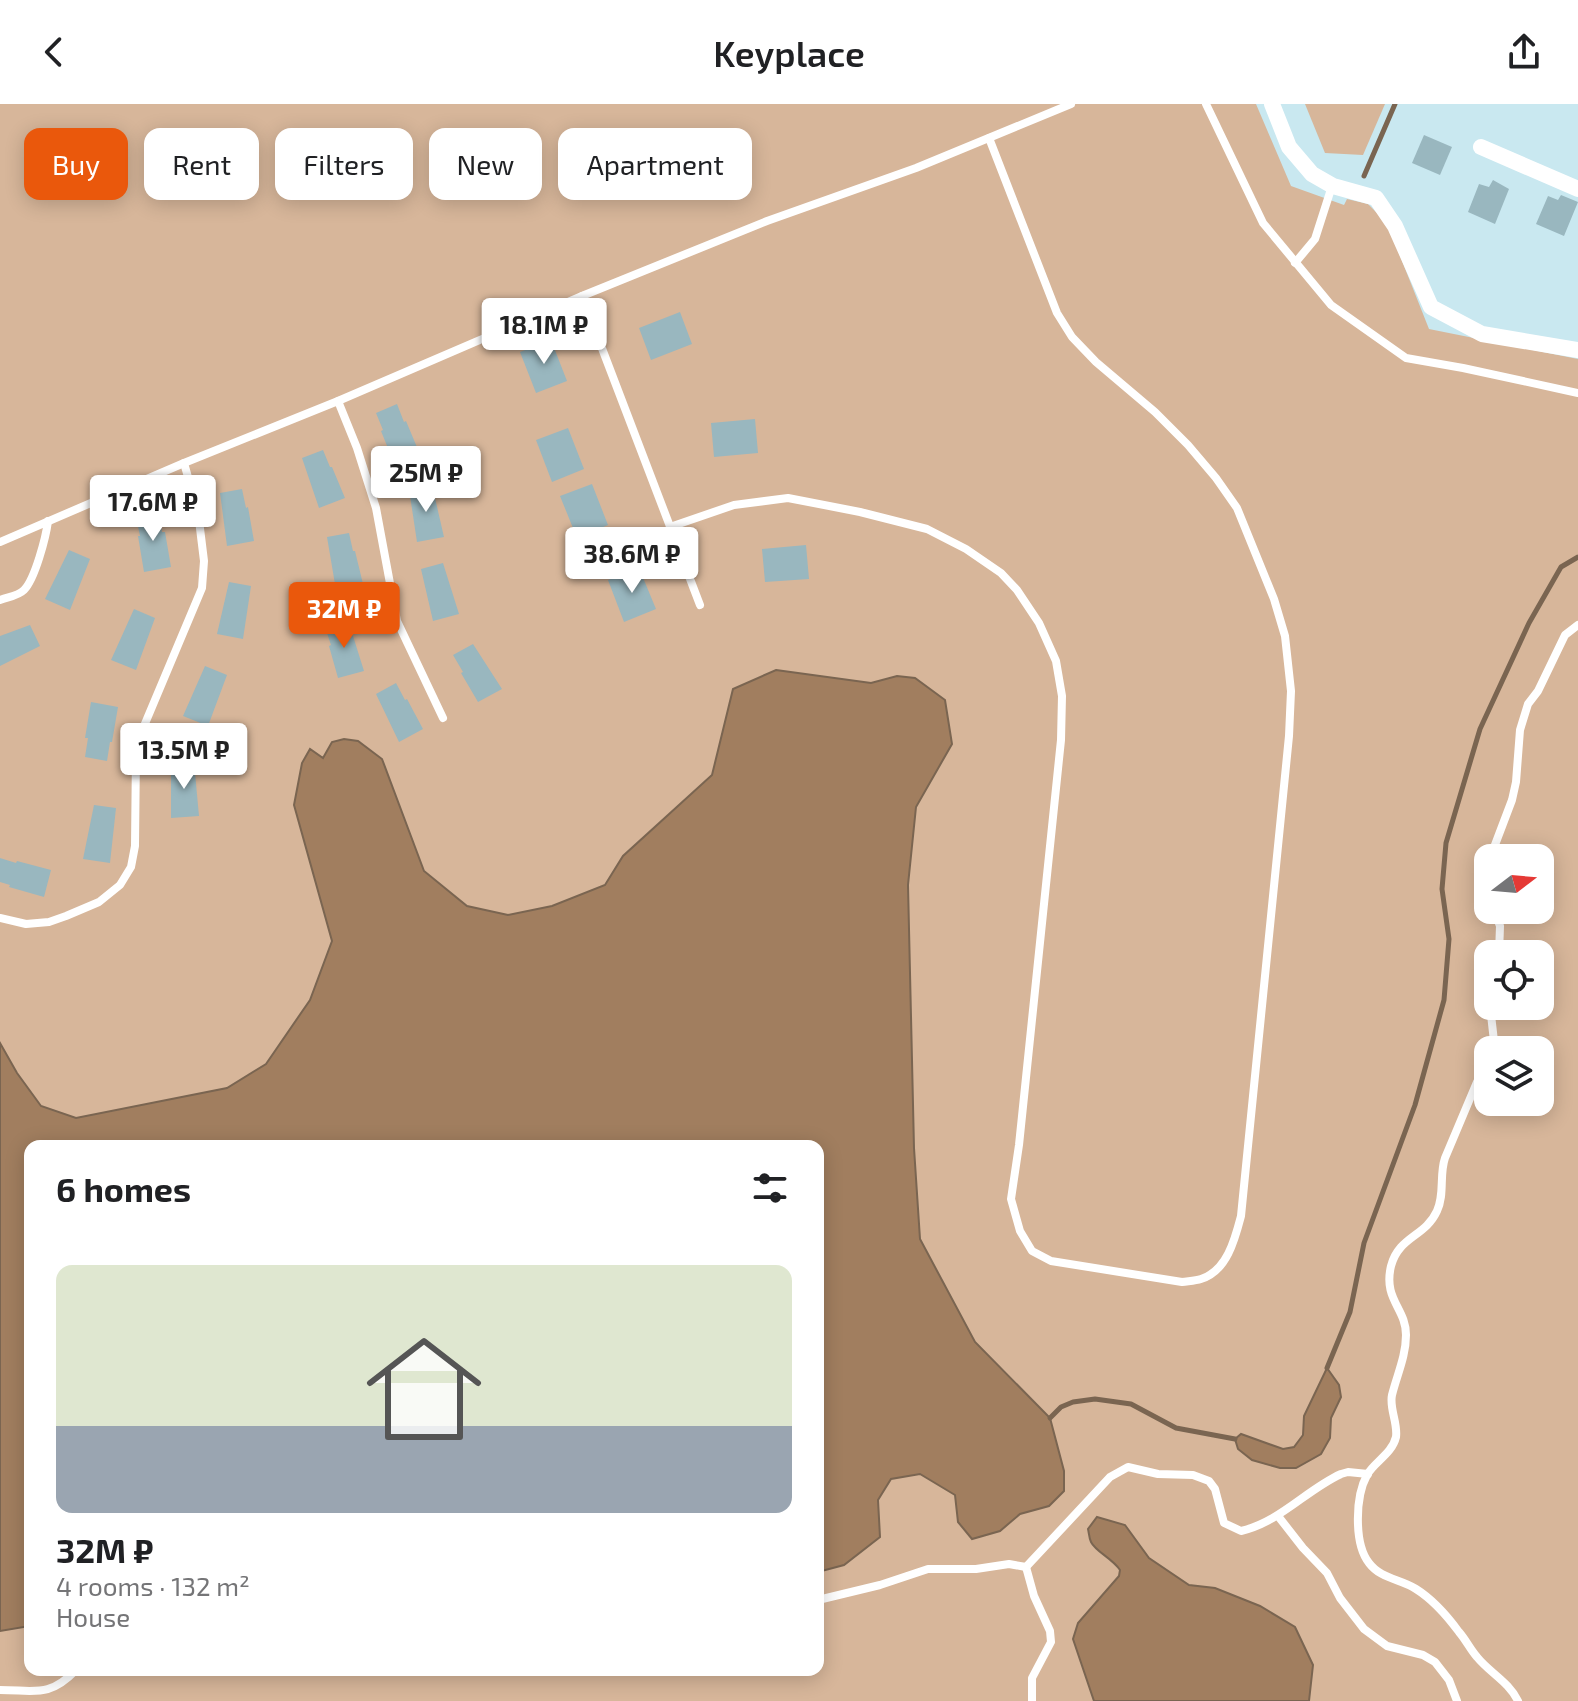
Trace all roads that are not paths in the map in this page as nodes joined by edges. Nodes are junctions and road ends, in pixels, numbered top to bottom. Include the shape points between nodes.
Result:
1 (1071, 104) edge
2 (1206, 104) edge
3 (1272, 104) edge
4 (989, 138) junction
5 (1481, 147) dead end
6 (1333, 186) junction
7 (1578, 189) edge
8 (1295, 263) junction
9 (582, 296) junction
10 (1578, 350) edge
11 (1578, 393) edge
12 (338, 401) junction
13 (184, 463) junction
14 (48, 521) junction
15 (670, 527) junction
16 (0, 542) edge
17 (0, 600) edge
18 (700, 605) dead end
19 (1578, 625) edge
20 (443, 718) dead end
21 (1495, 844) edge
22 (0, 918) edge
23 (1474, 1089) edge
24 (1368, 1474) junction
25 (1278, 1516) junction
26 (1026, 1567) junction
27 (824, 1599) edge
28 (70, 1676) edge
29 (0, 1690) edge
30 (1032, 1701) edge
31 (1457, 1701) edge
32 (1518, 1701) edge

1 - 4 lane
2 - 8 lane via 1263,223
3 - 6 street via 1289,147 1312,174
4 - 9 lane
4 - 15 lane via 1057,313 1096,362 1155,412 1216,478 1237,508 1285,636 1289,736 1241,1216 1221,1266 1203,1279 1182,1282 1051,1261 1032,1251 1020,1231 1011,1199 1062,696 1056,661 1017,590 966,549 927,529 788,498 734,505
5 - 7 street
6 - 8 lane via 1315,239
6 - 10 street via 1376,198 1395,226 1431,307 1482,334
8 - 11 lane via 1331,305 1406,358
9 - 12 lane
9 - 15 lane
12 - 13 lane
12 - 20 lane via 376,508 397,621
13 - 14 lane
13 - 22 lane via 198,512 202,588 136,752 131,867 120,885 99,902 66,916 26,924
14 - 16 lane
14 - 17 lane via 29,584 21,593
15 - 18 lane
19 - 21 lane via 1565,635 1528,704 1512,800
23 - 24 lane via 1441,1169 1437,1212 1428,1226 1398,1248 1392,1264 1388,1284 1406,1337 1391,1398 1396,1436
24 - 25 lane via 1341,1474
24 - 32 lane via 1358,1507 1362,1553 1383,1576 1430,1600
25 - 26 lane via 1246,1530 1234,1529 1224,1523 1209,1481 1128,1467 1110,1477
25 - 31 lane via 1327,1573 1364,1629 1387,1646 1435,1662
26 - 27 lane via 928,1569
26 - 30 lane via 1051,1642 1032,1678
28 - 29 lane via 40,1692

